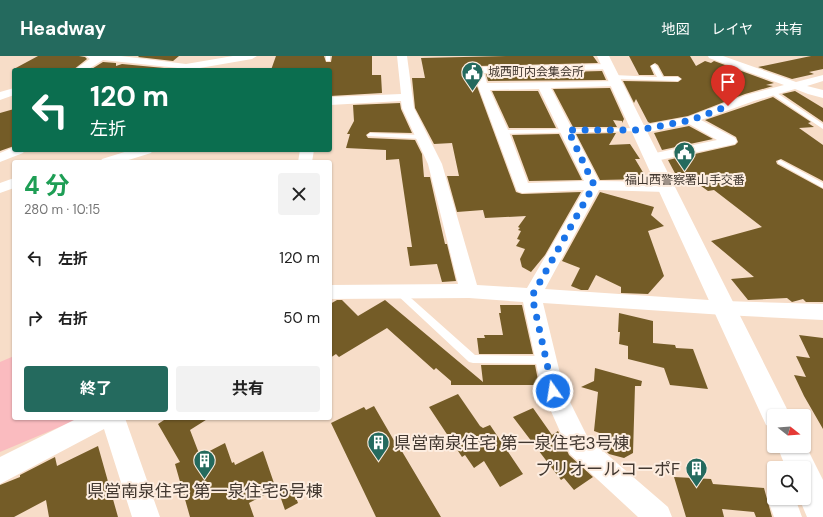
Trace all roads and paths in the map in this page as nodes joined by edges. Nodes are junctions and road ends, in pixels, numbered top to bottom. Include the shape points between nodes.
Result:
1 (91, 56) edge
2 (103, 56) edge
3 (200, 56) edge
4 (252, 56) edge
5 (402, 56) edge
6 (713, 56) edge
7 (654, 66) dead end
8 (83, 68) edge
9 (182, 68) edge
10 (610, 71) edge
11 (660, 77) junction
12 (823, 78) edge
13 (678, 79) dead end
14 (543, 85) junction
15 (793, 85) junction
16 (482, 87) junction
17 (12, 92) edge
18 (772, 92) junction
19 (823, 94) edge
20 (0, 96) edge
21 (406, 97) junction
22 (332, 101) edge
23 (691, 120) junction
24 (823, 127) edge
25 (568, 130) junction
26 (639, 130) junction
27 (502, 132) junction
28 (370, 135) dead end
29 (422, 136) junction
30 (14, 152) edge
31 (140, 152) edge
32 (0, 158) edge
33 (651, 158) junction
34 (114, 160) edge
35 (780, 162) dead end
36 (12, 184) edge
37 (594, 185) junction
38 (823, 186) edge
39 (665, 187) junction
40 (0, 188) edge
41 (469, 291) junction
42 (332, 292) edge
43 (399, 292) junction
44 (532, 296) junction
45 (724, 308) junction
46 (823, 312) edge
47 (545, 360) junction
48 (773, 409) edge
49 (98, 420) edge
50 (114, 420) edge
51 (0, 471) edge
52 (811, 485) edge
53 (821, 502) edge
54 (784, 505) edge
55 (146, 517) edge
56 (658, 517) edge
57 (788, 517) edge

1 - 2 street
2 - 8 street
2 - 9 street
3 - 9 street
4 - 9 street
5 - 21 street
6 - 15 street
7 - 11 lane
10 - 11 lane
10 - 14 street
10 - 16 street via 477,70
10 - 26 street
11 - 13 lane
12 - 15 street
14 - 16 street
14 - 25 street
15 - 18 street
15 - 19 street
16 - 27 street
17 - 20 street
18 - 23 street
18 - 24 lane
21 - 22 street
21 - 29 street via 408,108
23 - 26 street
23 - 33 street via 730,141
25 - 26 lane
25 - 27 lane
25 - 37 street
26 - 33 street
27 - 37 street via 522,188
28 - 29 lane
29 - 41 street via 435,164
30 - 32 street
31 - 34 street
33 - 39 street
35 - 38 lane
36 - 40 street
37 - 39 street
37 - 44 street
39 - 45 street
41 - 43 street
41 - 44 street
42 - 43 street
43 - 47 lane via 473,359
44 - 45 street
44 - 47 street
45 - 46 street
45 - 48 street
47 - 56 street via 553,391 579,446
49 - 51 street
50 - 55 street
52 - 53 street
54 - 57 street

